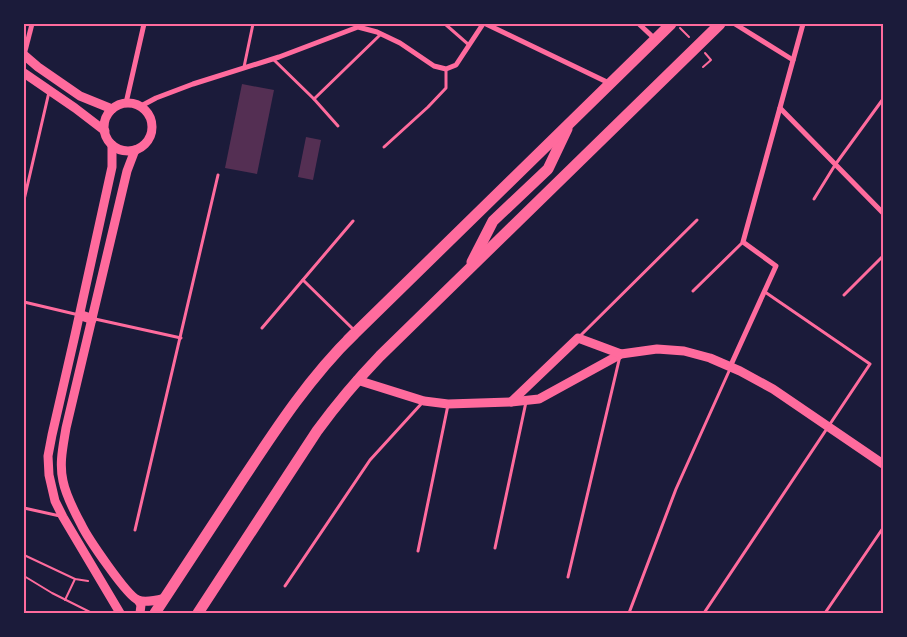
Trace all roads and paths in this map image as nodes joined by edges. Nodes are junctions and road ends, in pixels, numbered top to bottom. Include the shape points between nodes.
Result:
1 (32, 24) edge
2 (144, 24) edge
3 (253, 24) edge
4 (445, 24) edge
5 (485, 24) edge
6 (639, 24) edge
7 (671, 24) edge
8 (720, 24) edge
9 (735, 24) edge
10 (803, 24) edge
11 (381, 34) junction
12 (655, 39) junction
13 (469, 46) junction
14 (24, 55) edge
15 (272, 59) junction
16 (711, 60) dead end
17 (793, 60) junction
18 (703, 67) dead end
19 (244, 68) junction
20 (446, 69) junction
21 (24, 73) edge
22 (610, 84) junction
23 (50, 91) junction
24 (314, 99) junction
25 (883, 99) edge
26 (126, 102) junction
27 (141, 106) junction
28 (780, 108) junction
29 (112, 109) junction
30 (570, 122) junction
31 (338, 126) dead end
32 (105, 131) junction
33 (112, 144) junction
34 (384, 148) dead end
35 (135, 150) junction
36 (836, 164) junction
37 (218, 175) dead end
38 (511, 180) junction
39 (523, 193) junction
40 (814, 199) dead end
41 (24, 200) edge
42 (534, 205) junction
43 (883, 213) edge
44 (353, 220) dead end
45 (697, 220) dead end
46 (743, 242) junction
47 (883, 256) edge
48 (468, 270) junction
49 (303, 280) junction
50 (693, 291) dead end
51 (764, 292) junction
52 (844, 296) dead end
53 (24, 302) edge
54 (80, 315) junction
55 (92, 319) junction
56 (262, 328) dead end
57 (352, 336) junction
58 (180, 338) junction
59 (578, 338) junction
60 (621, 354) junction
61 (730, 367) junction
62 (357, 380) junction
63 (527, 400) junction
64 (424, 401) junction
65 (511, 402) junction
66 (448, 404) junction
67 (828, 426) junction
68 (883, 464) edge
69 (24, 508) edge
70 (63, 517) junction
71 (883, 528) edge
72 (135, 530) dead end
73 (495, 548) dead end
74 (418, 551) dead end
75 (24, 555) edge
76 (24, 576) edge
77 (568, 577) dead end
78 (74, 579) junction
79 (102, 582) junction
80 (284, 586) dead end
81 (165, 598) junction
82 (65, 600) junction
83 (138, 600) junction
84 (92, 613) edge
85 (120, 613) edge
86 (140, 613) edge
87 (155, 613) edge
88 (198, 613) edge
89 (629, 613) edge
90 (704, 613) edge
91 (825, 613) edge

1 - 14 street
2 - 26 street
3 - 19 lane
4 - 13 lane
5 - 13 street
5 - 22 street
6 - 12 street
7 - 12 highway
8 - 42 highway
9 - 17 street
10 - 17 street
11 - 15 street via 358,27
11 - 20 street via 434,66
11 - 24 lane
12 - 22 highway
13 - 20 street via 456,65
14 - 29 street via 80,96
15 - 19 street
15 - 24 lane
16 - 18 path
17 - 28 street
19 - 27 street via 193,84
20 - 34 lane via 446,88
21 - 23 street
22 - 30 highway
23 - 32 street
23 - 41 lane
24 - 31 lane
25 - 36 lane
26 - 27 street
26 - 29 street
27 - 35 street via 151,118 151,134
28 - 36 street
28 - 46 street
29 - 32 street via 104,123
30 - 38 highway
30 - 39 highway via 548,169
32 - 33 street
33 - 35 street via 119,149
33 - 54 street via 112,167
35 - 55 street via 127,171
36 - 40 lane
36 - 43 street
37 - 58 lane
38 - 39 highway
38 - 57 highway
39 - 42 highway
39 - 48 highway via 491,224
42 - 48 highway
44 - 49 lane
45 - 59 lane
46 - 50 lane
46 - 51 street via 776,266
47 - 52 lane
48 - 62 highway
49 - 56 lane
49 - 57 lane
51 - 61 street
51 - 67 lane via 870,364
53 - 54 lane
54 - 55 main road
54 - 70 street via 48,456 49,475
55 - 58 lane
55 - 83 street via 64,436 61,460 64,482 82,526 105,562
57 - 81 highway via 316,374 287,413
58 - 72 lane
59 - 60 street
59 - 65 street
60 - 61 street via 657,349 684,351
60 - 63 street via 539,399
60 - 77 lane
61 - 67 street via 773,389
61 - 89 lane via 676,489
62 - 64 street
62 - 88 highway via 317,432
63 - 65 street
63 - 73 lane
64 - 66 street
64 - 80 lane via 370,460
65 - 66 street
66 - 74 lane
67 - 68 street
67 - 90 lane
69 - 70 lane
70 - 79 street
71 - 91 lane
75 - 78 path
76 - 82 path
78 - 79 path
78 - 82 path
79 - 85 street
81 - 83 street
81 - 87 highway
82 - 84 path
83 - 86 street

